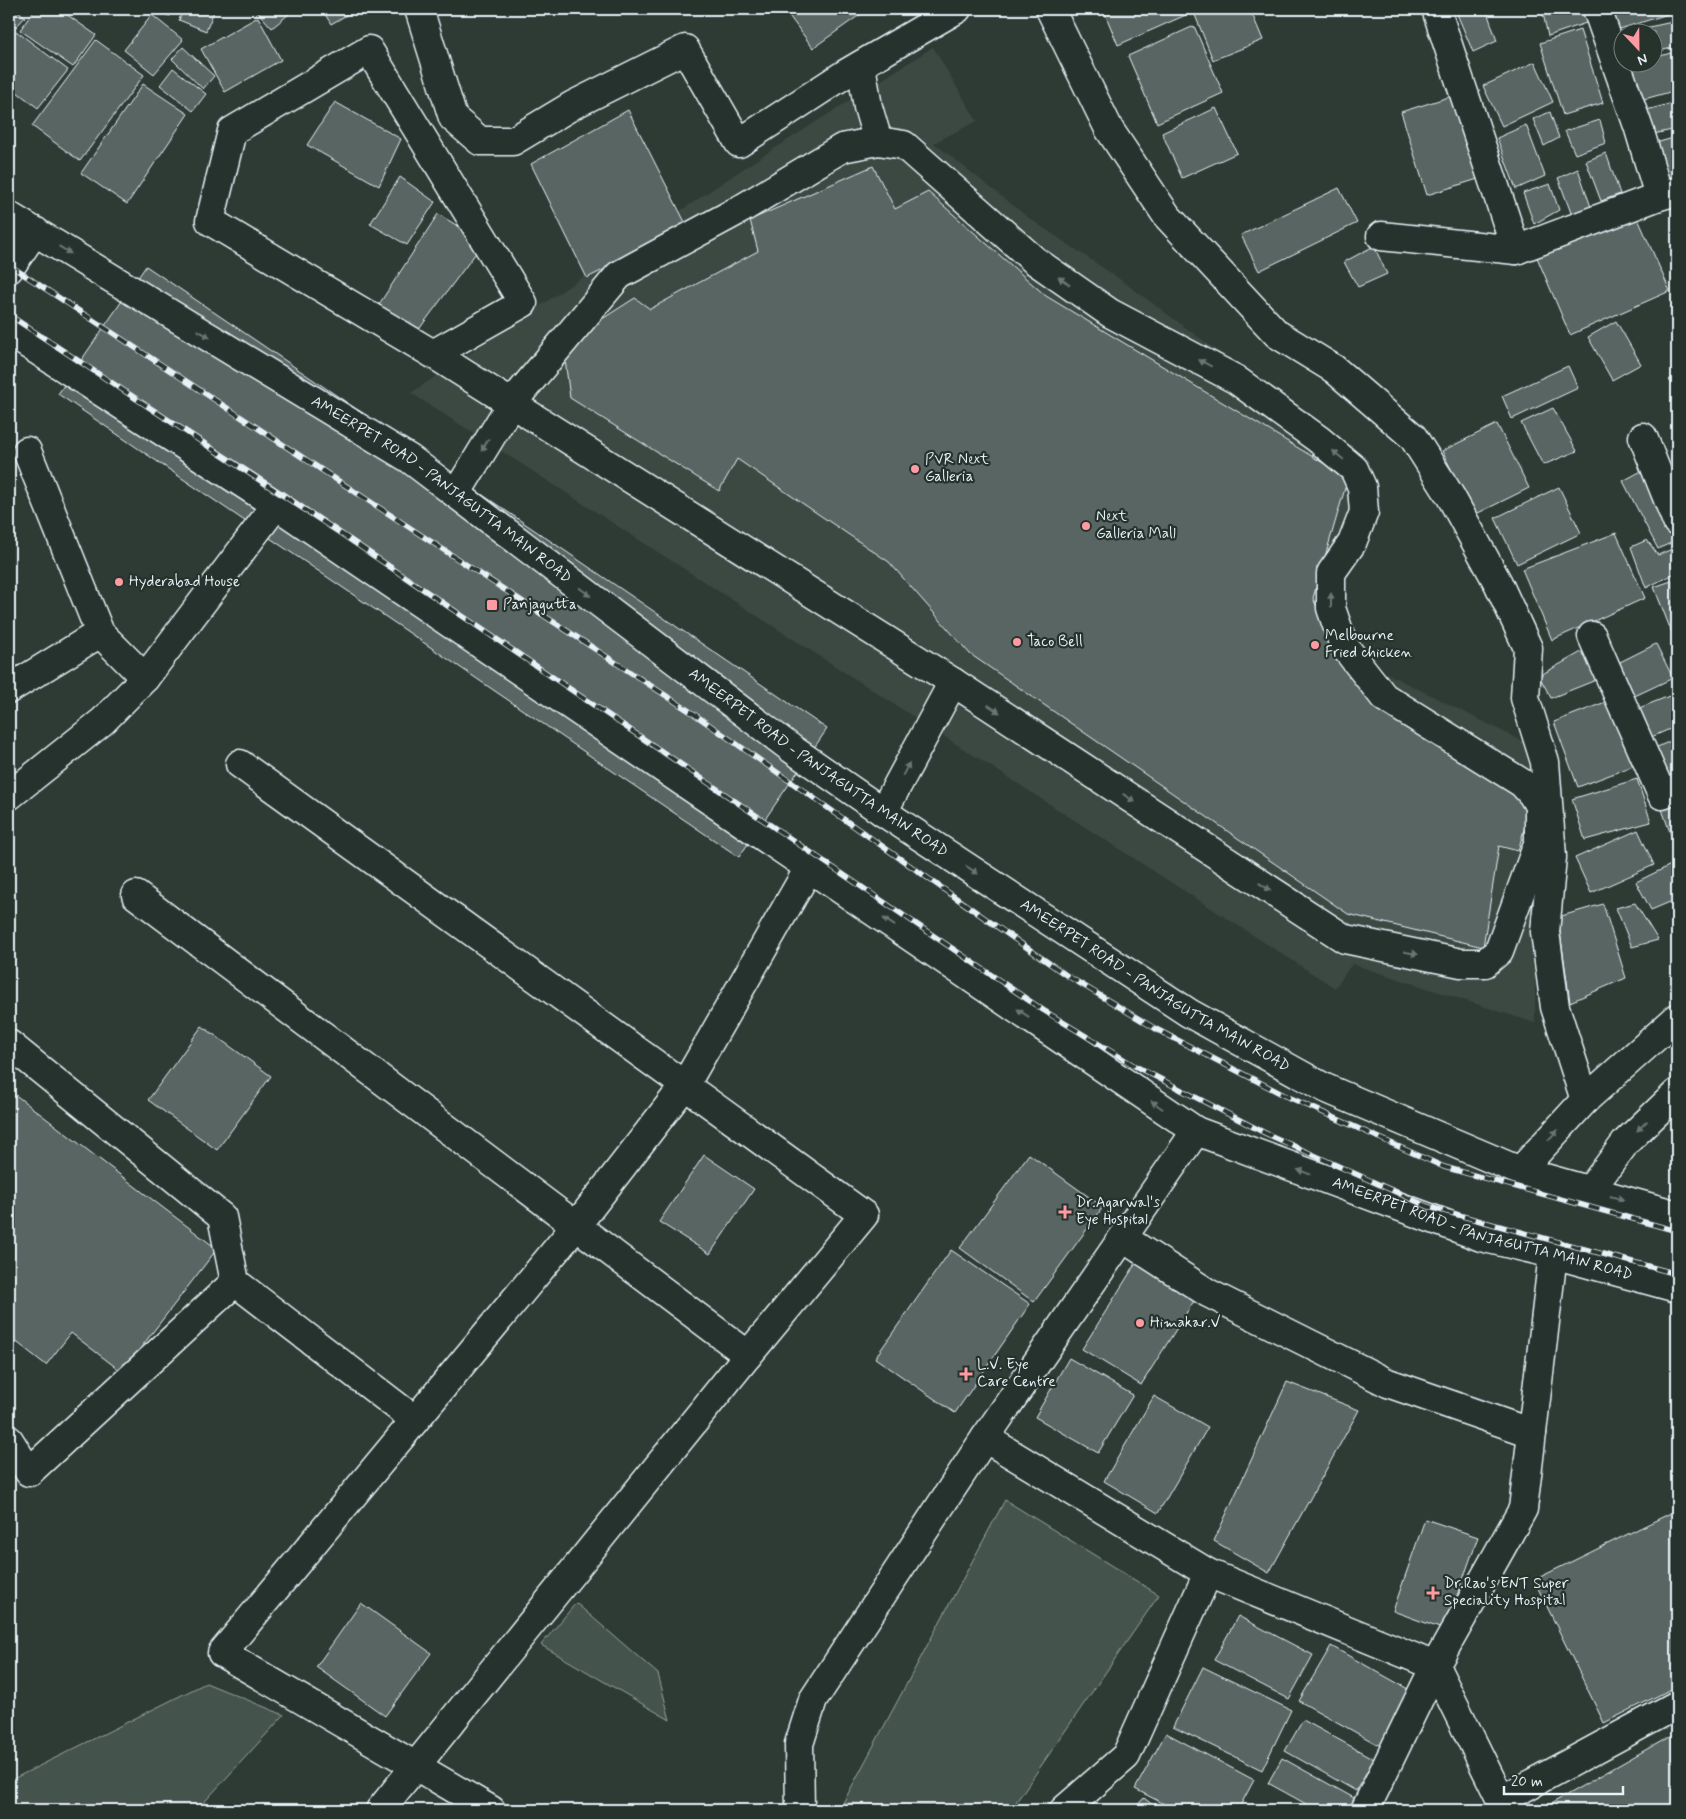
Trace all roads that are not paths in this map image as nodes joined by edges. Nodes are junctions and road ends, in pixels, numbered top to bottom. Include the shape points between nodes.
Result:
1 (419, 9) edge
2 (958, 9) edge
3 (1050, 9) edge
4 (1436, 9) edge
5 (1597, 9) edge
6 (861, 65) junction
7 (878, 141) junction
8 (1668, 194) edge
9 (9, 216) edge
10 (35, 232) junction
11 (1381, 236) dead end
12 (1516, 250) junction
13 (9, 269) edge
14 (9, 332) edge
15 (433, 354) junction
16 (511, 404) junction
17 (1642, 437) dead end
18 (27, 451) dead end
19 (456, 494) junction
20 (276, 505) junction
21 (1677, 522) edge
22 (100, 633) junction
23 (1592, 636) dead end
24 (145, 678) junction
25 (953, 682) junction
26 (9, 689) edge
27 (240, 764) dead end
28 (1677, 789) edge
29 (9, 796) edge
30 (883, 812) junction
31 (810, 868) junction
32 (136, 896) dead end
33 (1677, 1018) edge
34 (9, 1044) edge
35 (685, 1085) junction
36 (1677, 1093) edge
37 (1585, 1100) junction
38 (1196, 1131) junction
39 (1520, 1171) junction
40 (1590, 1190) junction
41 (1677, 1215) edge
42 (576, 1226) junction
43 (1123, 1238) junction
44 (1553, 1254) junction
45 (235, 1282) junction
46 (1677, 1288) edge
47 (748, 1355) junction
48 (415, 1420) junction
49 (1532, 1433) junction
50 (985, 1438) junction
51 (9, 1440) edge
52 (1208, 1573) junction
53 (1435, 1666) junction
54 (1677, 1705) edge
55 (415, 1766) junction
56 (1504, 1805) edge
57 (380, 1810) edge
58 (491, 1810) edge
59 (800, 1810) edge
60 (1064, 1810) edge
61 (1365, 1810) edge

1 - 6 main road via 453,118 480,141 514,140 572,105 686,49 739,143
2 - 6 main road
3 - 37 main road via 1109,129 1167,216 1277,334 1334,368 1413,438 1451,496 1498,582 1528,648 1525,698 1545,762 1552,857 1545,932 1555,1007
4 - 12 main road
5 - 8 main road via 1639,129
6 - 7 main road
7 - 16 main road via 842,148 741,210 619,275
25 -> 7 main road via 1345,939 1462,963 1485,963 1499,951 1539,841 1539,806 1522,783 1384,697 1344,646 1331,608 1331,573 1352,543 1364,512 1362,487 1354,469 1235,379 1110,313 1034,260 904,145
8 - 12 main road
9 - 10 main road, AMEERPET ROAD - PANJAGUTTA MAIN ROAD
10 - 13 main road
10 -> 19 main road, AMEERPET ROAD - PANJAGUTTA MAIN ROAD via 410,458
11 - 12 main road
14 - 20 main road, AMEERPET ROAD - PANJAGUTTA MAIN ROAD
15 - 15 main road via 523,302 369,50 232,131 210,221
15 - 16 main road
16 -> 19 main road
16 - 25 main road
17 - 21 main road
18 - 22 main road
19 -> 30 main road, AMEERPET ROAD - PANJAGUTTA MAIN ROAD via 792,749
20 - 24 main road
20 - 31 main road, AMEERPET ROAD - PANJAGUTTA MAIN ROAD
22 - 24 main road
22 - 26 main road
23 - 28 main road via 1662,795
24 - 29 main road via 102,721
30 -> 25 main road
27 - 35 main road
30 -> 39 main road, AMEERPET ROAD - PANJAGUTTA MAIN ROAD via 1198,1017 1325,1088
31 - 35 main road
38 -> 31 main road, AMEERPET ROAD - PANJAGUTTA MAIN ROAD
32 - 42 main road
33 - 37 main road
34 - 45 main road via 222,1217
35 - 42 main road
35 - 47 main road via 864,1215
36 -> 40 main road via 1626,1142
39 -> 37 main road
38 - 43 main road
44 -> 38 main road, AMEERPET ROAD - PANJAGUTTA MAIN ROAD via 1482,1237
39 - 40 main road, AMEERPET ROAD - PANJAGUTTA MAIN ROAD
40 -> 41 main road, AMEERPET ROAD - PANJAGUTTA MAIN ROAD
42 - 47 main road
42 - 48 main road
43 - 49 main road via 1208,1293 1388,1383
43 - 50 main road
44 - 46 main road, AMEERPET ROAD - PANJAGUTTA MAIN ROAD
44 - 49 main road
45 - 48 main road
45 - 51 main road via 30,1472
47 - 55 main road
48 - 55 main road via 222,1653
49 - 53 main road via 1523,1508
50 - 52 main road
50 - 59 main road via 813,1700 799,1744
52 - 53 main road
52 - 60 main road via 1126,1756
53 - 56 main road
53 - 61 main road
54 - 56 main road
55 - 57 main road
55 - 58 main road

